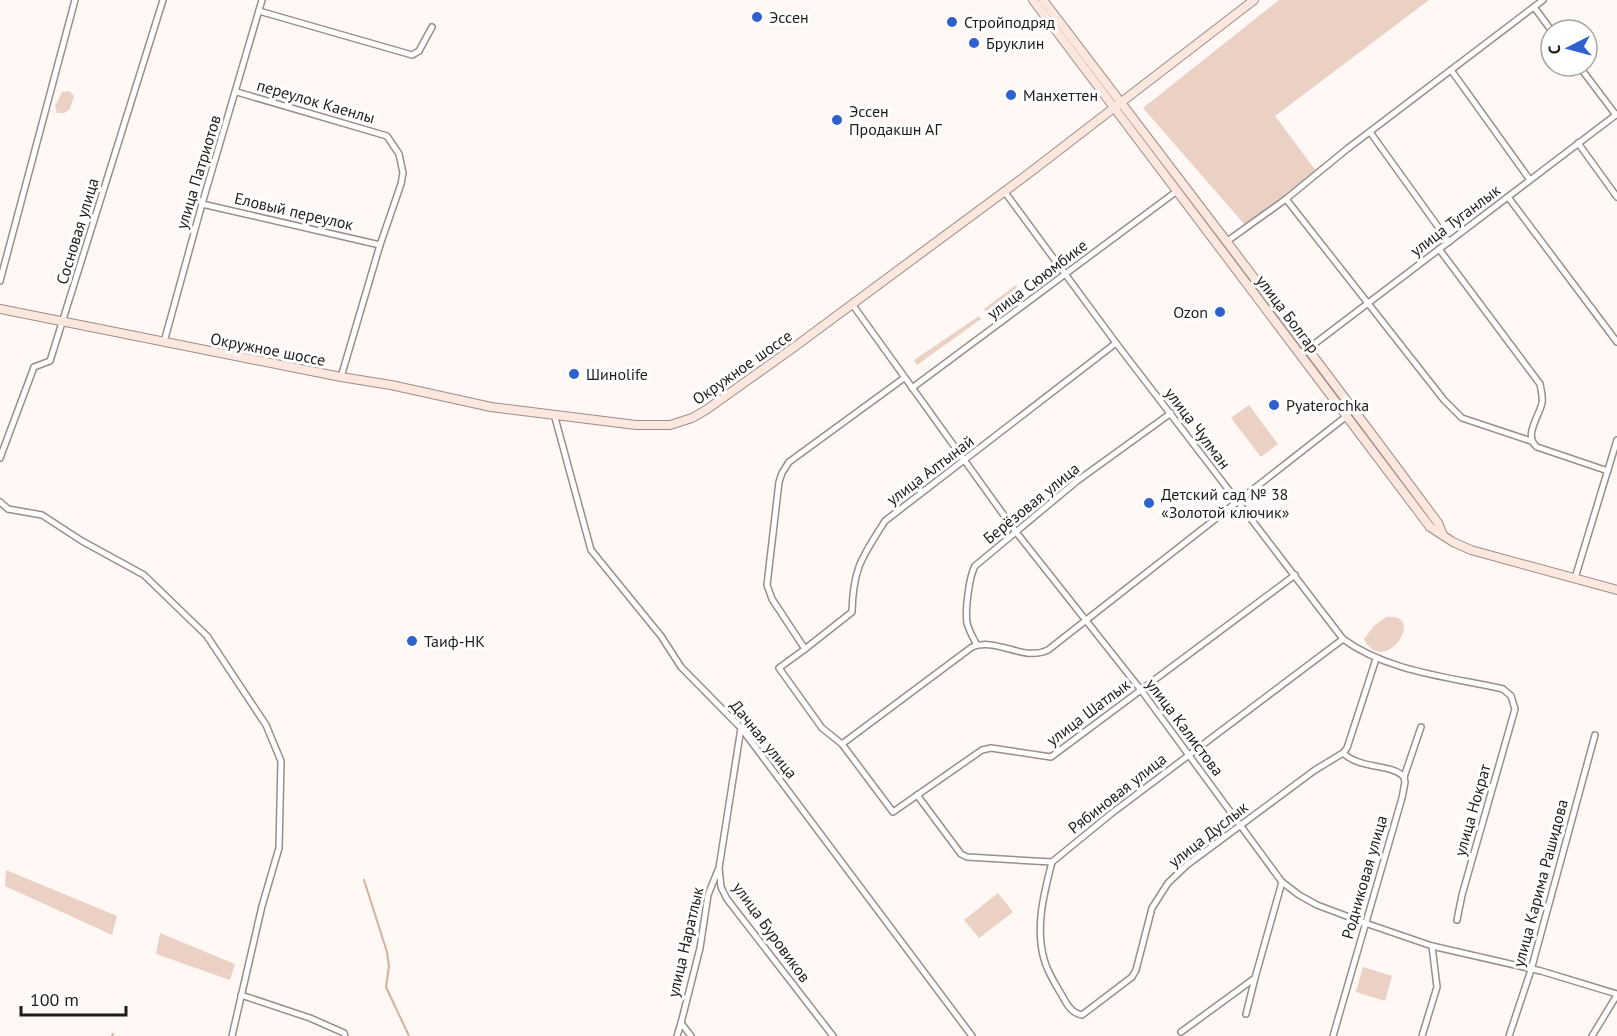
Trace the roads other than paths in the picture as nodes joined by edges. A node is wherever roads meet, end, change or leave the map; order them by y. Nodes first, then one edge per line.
1 (75, 0) edge
2 (163, 0) edge
3 (262, 0) edge
4 (1033, 0) edge
5 (1044, 0) edge
6 (1254, 0) edge
7 (1543, 0) edge
8 (1534, 7) junction
9 (260, 11) junction
10 (1542, 18) edge
11 (432, 27) dead end
12 (1451, 70) junction
13 (1588, 78) edge
14 (237, 92) junction
15 (1117, 104) junction
16 (1616, 115) edge
17 (1370, 132) junction
18 (1578, 143) junction
19 (1530, 180) junction
20 (1177, 190) junction
21 (1004, 192) junction
22 (1508, 197) junction
23 (1617, 197) edge
24 (1286, 199) junction
25 (202, 204) junction
26 (1226, 242) junction
27 (1449, 242) junction
28 (380, 245) junction
29 (1439, 249) junction
30 (1065, 275) junction
31 (0, 281) edge
32 (1369, 303) junction
33 (852, 304) junction
34 (0, 309) edge
35 (62, 322) junction
36 (164, 342) junction
37 (1617, 342) edge
38 (1116, 343) junction
39 (1309, 348) junction
40 (341, 377) junction
41 (904, 378) junction
42 (912, 388) junction
43 (1171, 413) junction
44 (554, 414) junction
45 (1348, 415) junction
46 (1617, 440) edge
47 (1531, 441) junction
48 (0, 458) edge
49 (964, 460) junction
50 (1608, 471) junction
51 (0, 501) edge
52 (1237, 501) junction
53 (1016, 532) junction
54 (1443, 535) junction
55 (1295, 574) junction
56 (1575, 578) junction
57 (1617, 590) edge
58 (1086, 621) junction
59 (1343, 639) junction
60 (977, 645) junction
61 (806, 649) junction
62 (1376, 659) junction
63 (1141, 690) junction
64 (1515, 709) joint
65 (1421, 727) dead end
66 (741, 728) junction
67 (1595, 735) dead end
68 (842, 744) junction
69 (1343, 753) junction
70 (1189, 756) junction
71 (1404, 777) junction
72 (917, 795) junction
73 (1241, 825) junction
74 (1052, 862) junction
75 (719, 868) junction
76 (1282, 882) junction
77 (1457, 920) dead end
78 (1365, 923) junction
79 (1432, 946) junction
80 (1531, 970) junction
81 (1256, 978) junction
82 (241, 995) junction
83 (1617, 995) edge
84 (1246, 1014) dead end
85 (681, 1023) junction
86 (1181, 1032) dead end
87 (232, 1036) edge
88 (345, 1036) edge
89 (677, 1036) edge
90 (691, 1036) edge
91 (833, 1036) edge
92 (972, 1036) edge
93 (1333, 1036) edge
94 (1422, 1036) edge
95 (1509, 1036) edge
96 (1592, 1036) edge

1 - 31 street
2 - 35 street, Сосновая улица
3 - 9 street, улица Патриотов
4 - 15 street
5 - 15 street
6 - 15 street, Окружное шоссе
7 - 8 street
8 - 10 street
8 - 12 street
9 - 11 street
9 - 14 street, улица Патриотов
12 - 17 street
12 - 19 street
13 - 16 street
14 - 25 street, улица Патриотов
14 - 28 street, переулок Каенлы
15 - 20 street, улица Болгар
15 - 21 street, Окружное шоссе
15 - 26 street, улица Болгар
16 - 18 street, улица Туганлык
17 - 24 street
17 - 27 street
18 - 19 street, улица Туганлык
18 - 23 street
19 - 22 street, улица Туганлык
20 - 30 street, улица Сююмбике
20 - 45 street, улица Болгар
21 - 30 street, улица Чулман
21 - 33 street, Окружное шоссе
22 - 27 street, улица Туганлык
22 - 37 street
24 - 26 street
24 - 32 street
25 - 28 street, Еловый переулок
25 - 36 street, улица Патриотов
26 - 39 street, улица Болгар
27 - 29 street, улица Туганлык
28 - 40 street
29 - 32 street, улица Туганлык
29 - 47 street
30 - 38 street, улица Чулман
30 - 42 street, улица Сююмбике
32 - 39 street, улица Туганлык
32 - 47 street
33 - 41 street, улица Калистова
33 - 44 street, Окружное шоссе
34 - 35 street, Окружное шоссе
35 - 36 street, Окружное шоссе
35 - 48 street, Сосновая улица
36 - 40 street, Окружное шоссе
38 - 43 street, улица Чулман
38 - 49 street, улица Алтынай
39 - 54 street, улица Болгар
40 - 44 street, Окружное шоссе
41 - 42 street, улица Калистова
41 - 61 street
42 - 49 street, улица Калистова
43 - 52 street, улица Чулман
43 - 53 street, Берёзовая улица
44 - 66 street, Дачная улица
45 - 52 street
45 - 54 street, улица Болгар
46 - 50 street
47 - 50 street
49 - 53 street, улица Калистова
49 - 61 street, улица Алтынай
50 - 56 street
51 - 82 street
52 - 55 street, улица Чулман
52 - 58 street
53 - 58 street, улица Калистова
53 - 60 street, Берёзовая улица
54 - 56 street, улица Болгар
55 - 59 street, улица Чулман
55 - 63 street, улица Шатлык
56 - 57 street, улица Болгар
58 - 60 street
58 - 63 street, улица Калистова
59 - 62 street, улица Чулман
59 - 70 street, Рябиновая улица
60 - 68 street
61 - 68 street, улица Алтынай
62 - 64 street, улица Чулман
62 - 69 street
63 - 70 street, улица Калистова
63 - 72 street, улица Шатлык
64 - 77 street, улица Нократ
65 - 71 street, Родниковая улица
66 - 75 street, улица Буровиков
66 - 92 street, Дачная улица
67 - 80 street, улица Карима Рашидова
68 - 72 street, улица Шатлык
69 - 71 street
69 - 73 street, улица Дуслык
70 - 73 street, улица Калистова
70 - 74 street, Рябиновая улица
71 - 78 street, Родниковая улица
72 - 74 street
73 - 74 street, улица Дуслык
73 - 76 street, улица Калистова
75 - 85 street, улица Наратлык
75 - 91 street, улица Буровиков
76 - 78 street, улица Калистова
76 - 81 street
78 - 79 street, улица Калистова
78 - 93 street, Родниковая улица
79 - 80 street, улица Калистова
79 - 94 street
80 - 83 street, улица Калистова
80 - 95 street, улица Карима Рашидова
81 - 84 street
81 - 86 street
82 - 87 street
82 - 88 street
83 - 96 street
85 - 89 street, улица Наратлык
85 - 90 street, улица Наратлык

